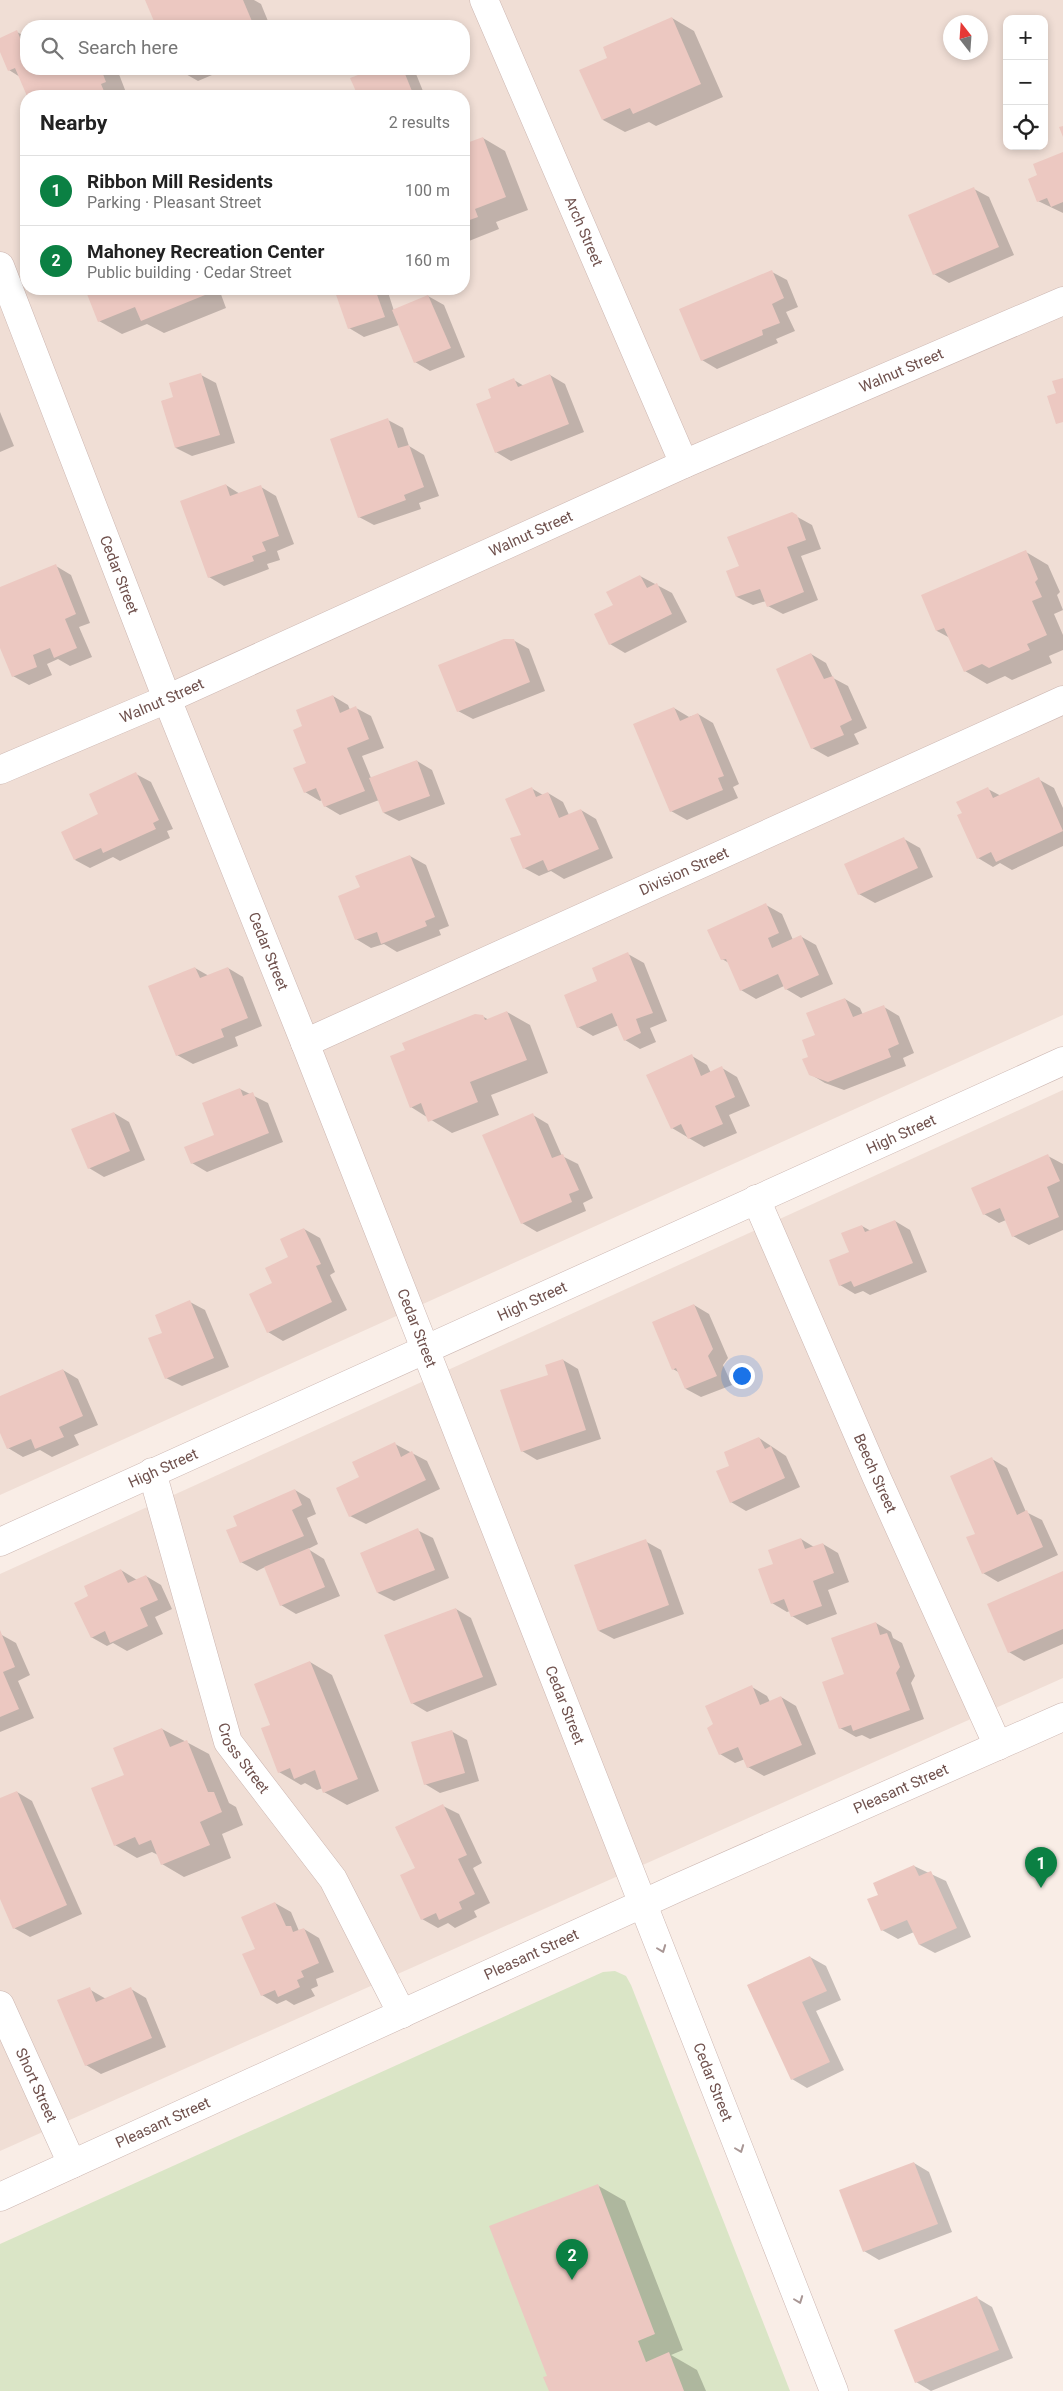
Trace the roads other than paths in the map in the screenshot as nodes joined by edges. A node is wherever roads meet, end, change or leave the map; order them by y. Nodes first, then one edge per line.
1 (484, 0) edge
2 (0, 266) edge
3 (1063, 300) edge
4 (684, 464) junction
5 (166, 699) junction
6 (1063, 700) edge
7 (0, 770) edge
8 (305, 1043) junction
9 (1063, 1061) edge
10 (756, 1199) junction
11 (426, 1350) junction
12 (152, 1472) junction
13 (0, 1542) edge
14 (1063, 1717) edge
15 (998, 1746) junction
16 (644, 1903) junction
17 (0, 2005) edge
18 (402, 2014) junction
19 (72, 2164) junction
20 (0, 2196) edge
21 (834, 2391) edge

1 - 4 street, Arch Street
2 - 5 street, Cedar Street
3 - 4 street, Walnut Street
4 - 5 street, Walnut Street
5 - 7 street, Walnut Street
5 - 8 street, Cedar Street
6 - 8 street, Division Street
8 - 11 street, Cedar Street
9 - 10 street, High Street
10 - 11 street, High Street
10 - 15 street, Beech Street
11 - 12 street, High Street
11 - 16 street, Cedar Street
12 - 13 street, High Street
12 - 18 street, Cross Street
14 - 15 street, Pleasant Street
15 - 16 street, Pleasant Street
16 - 18 street, Pleasant Street
16 -> 21 street, Cedar Street
17 - 19 street, Short Street
18 - 19 street, Pleasant Street
19 - 20 street, Pleasant Street

